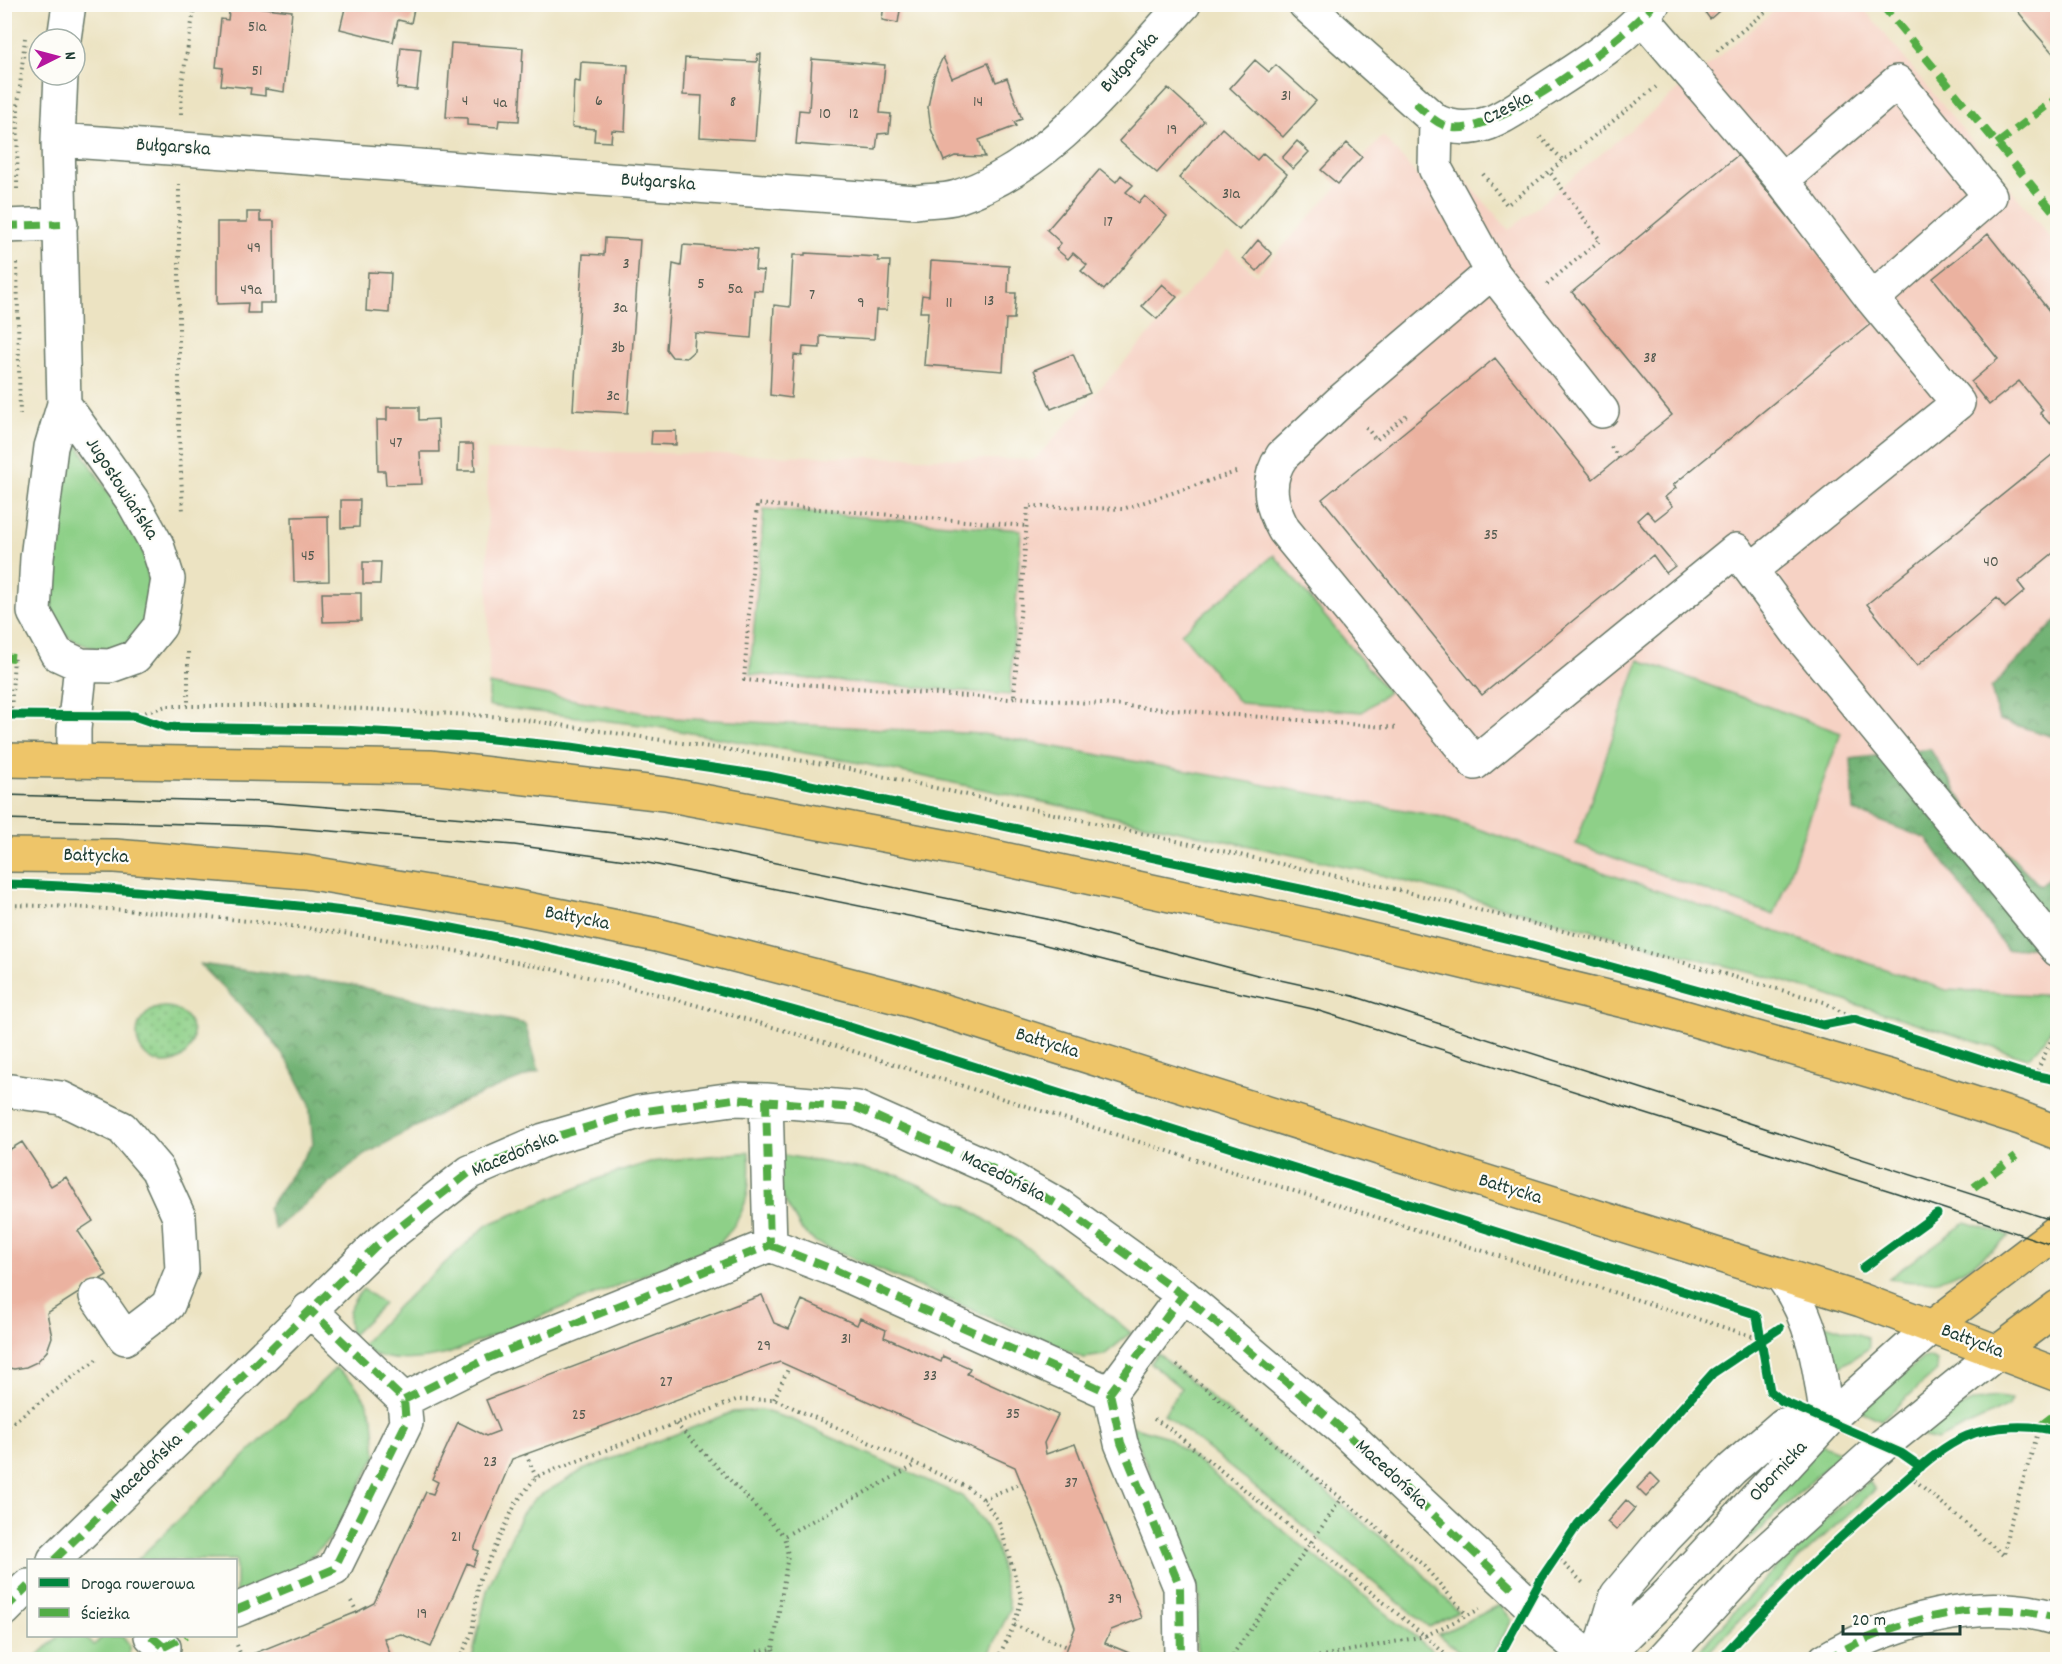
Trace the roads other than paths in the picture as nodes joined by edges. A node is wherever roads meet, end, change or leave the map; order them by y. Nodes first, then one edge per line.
1 (69, 4) edge
2 (1184, 4) edge
3 (1305, 4) edge
4 (1648, 11) edge
5 (66, 27) edge
6 (60, 87) edge
7 (1436, 121) junction
8 (58, 140) junction
9 (1782, 180) junction
10 (61, 224) junction
11 (4, 226) edge
12 (1492, 272) junction
13 (1872, 299) junction
14 (64, 404) junction
15 (1602, 411) dead end
16 (1751, 570) junction
17 (81, 665) junction
18 (4, 760) edge
19 (74, 760) junction
20 (4, 855) edge
21 (2058, 950) edge
22 (4, 1090) edge
23 (766, 1100) junction
24 (2058, 1133) edge
25 (2058, 1231) edge
26 (770, 1245) junction
27 (1781, 1275) junction
28 (1183, 1295) junction
29 (96, 1296) dead end
30 (2058, 1307) edge
31 (309, 1310) junction
32 (1932, 1327) junction
33 (1998, 1352) junction
34 (2058, 1375) edge
35 (1110, 1393) junction
36 (404, 1400) junction
37 (1827, 1421) junction
38 (61, 1558) edge
39 (27, 1587) edge
40 (4, 1610) edge
41 (237, 1610) edge
42 (2058, 1619) edge
43 (1180, 1659) edge
44 (1597, 1659) edge
45 (1662, 1659) edge
46 (1825, 1659) edge

1 - 5 street
2 - 8 street, Bułgarska
3 - 7 street, Czeska
4 - 7 street, Czeska
4 - 9 street
6 - 8 street, Jugosłowiańska
7 - 12 street
8 - 10 street, Jugosłowiańska
9 - 13 street
9 - 13 street
10 - 11 street
10 - 14 street, Jugosłowiańska
12 - 15 street
12 - 16 street
13 - 16 street
14 - 17 street, Jugosłowiańska
14 - 17 street, Jugosłowiańska
16 - 21 street
17 - 19 street
18 - 19 main road
19 - 24 main road
20 - 27 main road, Bałtycka
22 - 29 street
23 - 26 street
23 - 28 street, Macedońska
23 - 31 street, Macedońska
25 - 32 main road, Obornicka
26 - 35 street
26 - 36 street
27 - 32 main road, Bałtycka
27 - 37 street
28 - 35 street
28 - 44 street, Macedońska
30 - 33 main road
31 - 36 street
31 - 38 street, Macedońska
32 - 33 main road, Bałtycka
32 - 37 street, Obornicka
33 - 34 main road, Bałtycka
33 - 45 street
35 - 43 street
36 - 41 street
37 - 44 street, Obornicka
39 - 40 street
42 - 46 street

